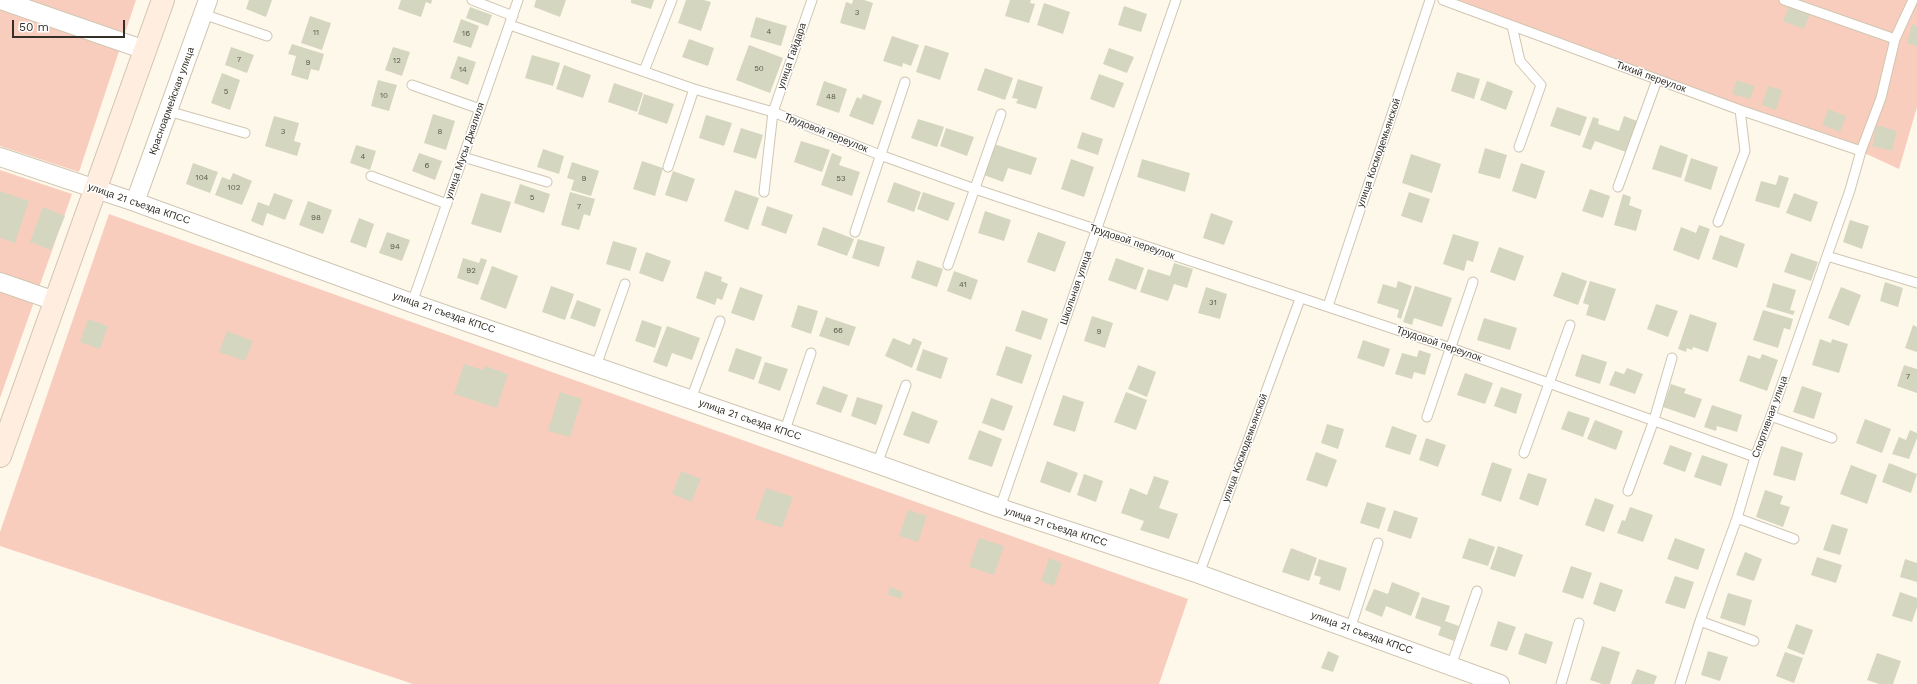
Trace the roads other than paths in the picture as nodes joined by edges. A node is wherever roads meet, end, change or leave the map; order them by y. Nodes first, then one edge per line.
1 (1, 0) edge
2 (162, 0) edge
3 (472, 0) edge
4 (518, 0) edge
5 (672, 0) edge
6 (812, 0) edge
7 (1176, 0) edge
8 (1430, 0) edge
9 (1443, 0) edge
10 (1784, 0) edge
11 (1913, 0) edge
12 (206, 7) edge
13 (511, 20) junction
14 (1512, 26) junction
15 (267, 36) dead end
16 (1895, 39) junction
17 (145, 50) junction
18 (644, 71) junction
19 (1657, 80) junction
20 (905, 82) dead end
21 (412, 85) dead end
22 (694, 89) junction
23 (480, 109) junction
24 (1740, 110) junction
25 (168, 111) junction
26 (773, 112) junction
27 (1001, 114) dead end
28 (245, 133) dead end
29 (1519, 147) dead end
30 (1860, 151) junction
31 (880, 155) junction
32 (463, 157) junction
33 (0, 158) edge
34 (668, 167) dead end
35 (371, 176) dead end
36 (547, 182) dead end
37 (1618, 187) dead end
38 (96, 189) junction
39 (975, 189) junction
40 (764, 192) dead end
41 (135, 202) junction
42 (447, 204) junction
43 (1718, 222) dead end
44 (1096, 230) junction
45 (855, 232) dead end
46 (1827, 256) junction
47 (948, 265) dead end
48 (0, 282) edge
49 (1473, 282) dead end
50 (1917, 283) edge
51 (625, 284) dead end
52 (1300, 299) junction
53 (55, 301) junction
54 (412, 303) junction
55 (1328, 306) junction
56 (720, 321) dead end
57 (1570, 325) dead end
58 (1451, 348) junction
59 (811, 353) dead end
60 (1672, 358) dead end
61 (596, 366) junction
62 (1550, 384) junction
63 (906, 385) dead end
64 (691, 399) junction
65 (1771, 416) junction
66 (1427, 417) dead end
67 (1654, 420) junction
68 (784, 433) junction
69 (1832, 438) dead end
70 (1, 451) edge
71 (1524, 453) dead end
72 (1755, 457) junction
73 (877, 464) junction
74 (1628, 491) dead end
75 (1000, 508) junction
76 (1736, 518) junction
77 (1794, 539) dead end
78 (1378, 542) dead end
79 (1199, 574) junction
80 (1477, 591) dead end
81 (1700, 621) junction
82 (1579, 624) dead end
83 (1350, 629) junction
84 (1754, 641) dead end
85 (1451, 666) junction
86 (1500, 684) edge
87 (1561, 684) edge
88 (1680, 684) edge

1 - 17 street
2 - 17 main road
3 - 13 lane, Трудовой переулок
4 - 13 lane, улица Мусы Джалиля
5 - 18 lane
6 - 26 lane, улица Гайдара
7 - 44 lane, Школьная улица
8 - 55 lane, улица Космодемьянской
9 - 14 lane, Тихий переулок
10 - 16 lane
11 - 16 lane, Спортивная улица
12 - 15 lane
12 - 25 street, Красноармейская улица
13 - 18 lane, Трудовой переулок
13 - 23 lane, улица Мусы Джалиля
14 - 19 lane, Тихий переулок
14 - 29 lane
16 - 30 lane, Спортивная улица
17 - 38 main road
18 - 22 lane, Трудовой переулок
19 - 24 lane, Тихий переулок
19 - 37 lane
20 - 31 lane
21 - 23 lane
22 - 26 lane, Трудовой переулок
22 - 34 lane
23 - 32 lane, улица Мусы Джалиля
24 - 30 lane, Тихий переулок
24 - 43 lane
25 - 28 lane
25 - 41 street, Красноармейская улица
26 - 31 lane, Трудовой переулок
26 - 40 lane, улица Гайдара
27 - 39 lane
30 - 46 lane, Спортивная улица
31 - 39 lane, Трудовой переулок
31 - 45 lane
32 - 36 lane
32 - 42 lane, улица Мусы Джалиля
33 - 38 street, улица 21 съезда КПСС
35 - 42 lane
38 - 41 street, улица 21 съезда КПСС
38 - 53 main road
39 - 44 lane, Трудовой переулок
39 - 47 lane
41 - 54 street, улица 21 съезда КПСС
42 - 54 lane, улица Мусы Джалиля
44 - 52 lane, Трудовой переулок
44 - 75 lane, Школьная улица
46 - 50 lane
46 - 65 lane, Спортивная улица
48 - 53 street
49 - 58 lane
51 - 61 lane
52 - 55 lane, Трудовой переулок
52 - 79 lane, улица Космодемьянской
53 - 70 main road
54 - 61 street, улица 21 съезда КПСС
55 - 58 lane, Трудовой переулок
56 - 64 lane
57 - 62 lane
58 - 62 lane, Трудовой переулок
58 - 66 lane
59 - 68 lane
60 - 67 lane
61 - 64 street, улица 21 съезда КПСС
62 - 67 lane, Трудовой переулок
62 - 71 lane
63 - 73 lane
64 - 68 street, улица 21 съезда КПСС
65 - 69 lane
65 - 72 lane, Спортивная улица
67 - 72 lane, Трудовой переулок
67 - 74 lane
68 - 73 street, улица 21 съезда КПСС
72 - 76 lane, Спортивная улица
73 - 75 street, улица 21 съезда КПСС
75 - 79 street, улица 21 съезда КПСС
76 - 77 lane
76 - 81 lane, Спортивная улица
78 - 83 lane
79 - 83 street, улица 21 съезда КПСС
80 - 85 lane
81 - 84 lane
81 - 88 lane, Спортивная улица
82 - 87 lane
83 - 85 street, улица 21 съезда КПСС
85 - 86 street, улица 21 съезда КПСС

